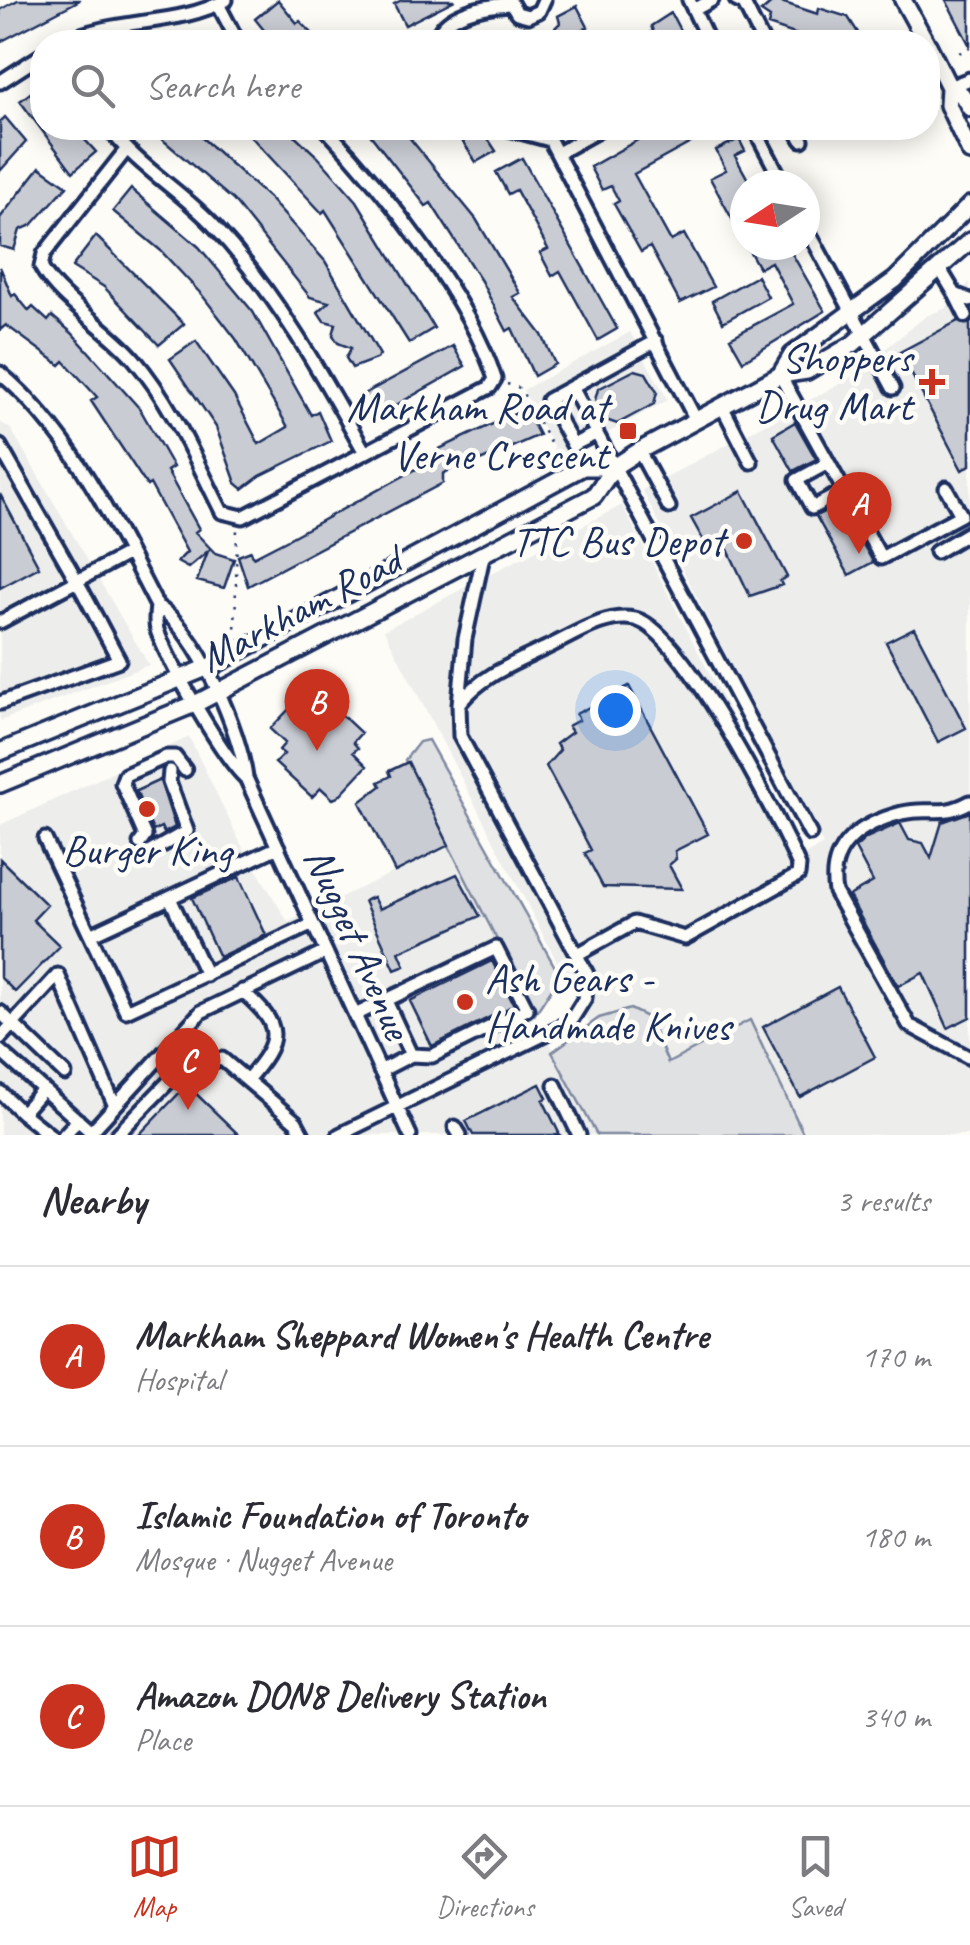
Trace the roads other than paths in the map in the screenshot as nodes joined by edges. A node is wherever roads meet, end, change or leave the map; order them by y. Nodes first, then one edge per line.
1 (544, 0) edge
2 (712, 0) edge
3 (736, 0) edge
4 (904, 0) edge
5 (222, 2) edge
6 (510, 2) edge
7 (691, 5) edge
8 (94, 30) edge
9 (233, 30) edge
10 (442, 30) edge
11 (704, 30) edge
12 (757, 30) edge
13 (920, 30) edge
14 (30, 63) edge
15 (940, 69) edge
16 (970, 78) edge
17 (0, 82) edge
18 (949, 86) junction
19 (970, 108) edge
20 (118, 140) edge
21 (334, 140) edge
22 (548, 140) edge
23 (582, 140) edge
24 (760, 140) edge
25 (126, 150) junction
26 (970, 152) edge
27 (558, 153) junction
28 (776, 170) edge
29 (970, 206) edge
30 (970, 241) edge
31 (820, 254) edge
32 (940, 268) junction
33 (955, 294) junction
34 (970, 300) edge
35 (851, 315) junction
36 (966, 316) dead end
37 (863, 336) junction
38 (656, 341) junction
39 (0, 372) edge
40 (780, 375) junction
41 (572, 387) junction
42 (894, 388) dead end
43 (722, 408) junction
44 (696, 420) junction
45 (596, 433) junction
46 (0, 446) edge
47 (364, 451) junction
48 (640, 451) junction
49 (751, 462) dead end
50 (828, 463) junction
51 (614, 468) junction
52 (946, 488) dead end
53 (844, 491) junction
54 (669, 507) dead end
55 (970, 532) edge
56 (484, 552) junction
57 (936, 552) dead end
58 (129, 553) junction
59 (77, 581) junction
60 (156, 606) junction
61 (0, 622) edge
62 (204, 670) junction
63 (184, 680) junction
64 (216, 693) junction
65 (0, 702) edge
66 (197, 703) junction
67 (459, 704) junction
68 (0, 752) edge
69 (185, 770) dead end
70 (170, 771) dead end
71 (246, 778) junction
72 (0, 784) edge
73 (970, 802) edge
74 (810, 834) dead end
75 (45, 839) dead end
76 (278, 846) junction
77 (170, 898) junction
78 (313, 924) junction
79 (90, 935) junction
80 (326, 952) junction
81 (578, 954) junction
82 (206, 975) junction
83 (242, 991) junction
84 (386, 1001) junction
85 (0, 1012) edge
86 (356, 1015) junction
87 (13, 1024) junction
88 (0, 1038) edge
89 (0, 1051) edge
90 (411, 1055) junction
91 (970, 1058) edge
92 (380, 1071) junction
93 (65, 1074) dead end
94 (247, 1080) junction
95 (555, 1085) dead end
96 (43, 1089) junction
97 (0, 1092) edge
98 (115, 1106) junction
99 (398, 1108) junction
100 (22, 1113) junction
101 (78, 1120) junction
102 (50, 1135) edge
103 (64, 1135) edge
104 (118, 1135) edge
105 (303, 1135) edge
106 (340, 1135) edge
107 (410, 1135) edge
108 (579, 1135) edge

1 - 6 street
2 - 7 street
3 - 12 street
4 - 13 main road
5 - 8 street
5 - 9 street
6 - 10 street
7 - 11 street
14 - 17 street
15 - 18 main road
16 - 18 street
18 - 19 main road
18 - 26 main road
20 - 25 street
21 - 47 street
22 - 27 street
23 - 27 street
24 - 28 street
25 - 47 street
25 - 47 street
27 - 38 street
29 - 35 main road, Markham Road
30 - 32 main road, Markham Road
31 - 35 street
32 - 33 street
32 - 37 main road, Markham Road
33 - 34 street
33 - 36 street
35 - 37 street
35 - 40 main road, Markham Road
37 - 40 main road, Markham Road
37 - 42 street
38 - 41 street
38 - 44 street
39 - 58 street
40 - 43 main road, Markham Road
40 - 50 street
41 - 45 street
41 - 45 street
43 - 44 main road, Markham Road
43 - 49 street
44 - 48 main road, Markham Road
45 - 51 street
46 - 59 street
48 - 51 main road, Markham Road
48 - 54 street
50 - 53 street
50 - 53 street
51 - 56 main road, Markham Road
51 - 62 main road, Markham Road
51 - 74 street
52 - 53 street
55 - 57 street
56 - 64 main road, Markham Road
56 - 67 street
58 - 59 street
58 - 60 street
59 - 61 street
59 - 65 street
60 - 62 street, Nugget Avenue
60 - 63 street, Nugget Avenue
62 - 63 main road, Markham Road
62 - 64 street, Nugget Avenue
63 - 66 street, Nugget Avenue
63 - 68 main road, Markham Road
64 - 66 main road, Markham Road
64 - 71 street, Nugget Avenue
66 - 71 street, Nugget Avenue
66 - 72 main road, Markham Road
67 - 81 street
67 - 81 street
69 - 70 street
71 - 76 street, Nugget Avenue
73 - 91 street
75 - 79 street
76 - 77 street
76 - 78 street, Nugget Avenue
77 - 79 street
77 - 82 street
78 - 80 street, Nugget Avenue
78 - 82 street
79 - 82 street
80 - 83 street
80 - 86 street, Nugget Avenue
81 - 99 street
83 - 94 street
83 - 98 street
84 - 86 street
84 - 90 street
84 - 90 street
85 - 87 street
86 - 92 street, Nugget Avenue
87 - 88 street
87 - 93 street
87 - 98 street
89 - 96 street
90 - 92 street
92 - 99 street, Nugget Avenue
94 - 104 street
94 - 105 street
95 - 108 street
96 - 100 street
96 - 101 street
97 - 100 street
98 - 101 street
99 - 106 street
99 - 107 street, Nugget Avenue
100 - 102 street
101 - 103 street

